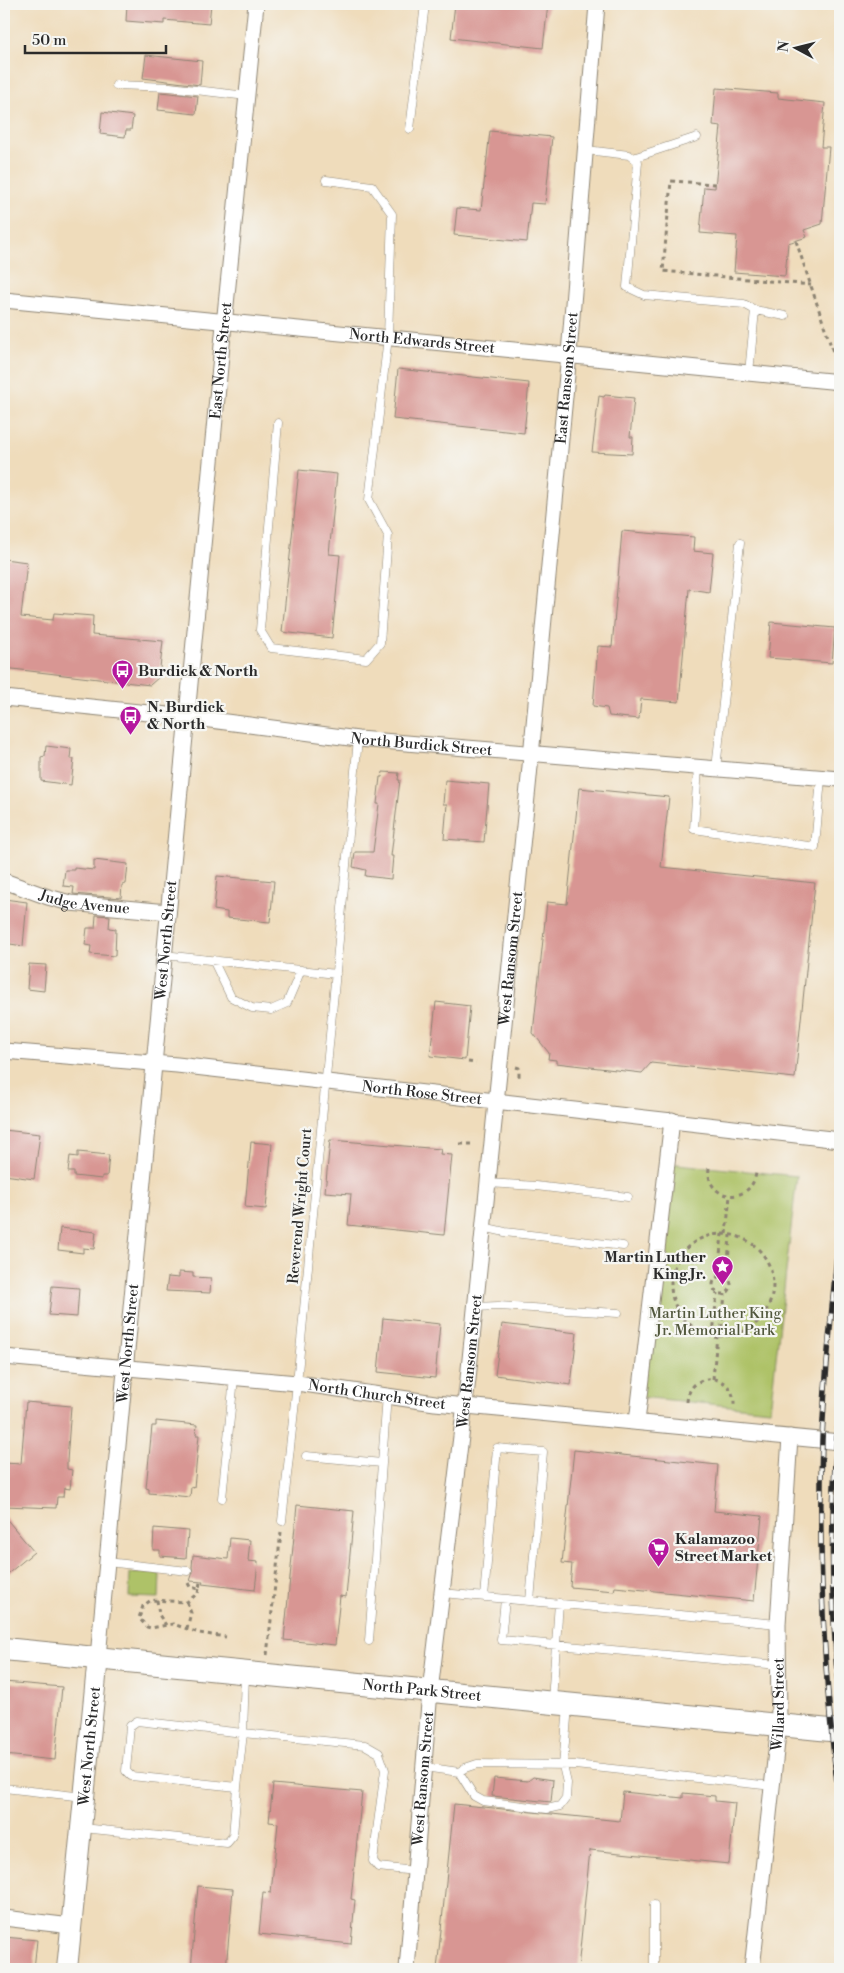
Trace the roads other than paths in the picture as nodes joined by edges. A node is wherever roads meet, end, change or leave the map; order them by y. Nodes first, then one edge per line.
1 (256, 4) edge
2 (425, 4) edge
3 (597, 4) edge
4 (116, 85) dead end
5 (247, 96) junction
6 (410, 130) dead end
7 (696, 136) dead end
8 (586, 150) junction
9 (633, 158) junction
10 (326, 180) dead end
11 (4, 300) edge
12 (755, 310) junction
13 (785, 316) dead end
14 (224, 320) junction
15 (388, 337) junction
16 (569, 354) junction
17 (750, 373) junction
18 (840, 382) edge
19 (278, 423) dead end
20 (740, 543) dead end
21 (4, 698) edge
22 (187, 717) junction
23 (358, 739) junction
24 (531, 753) junction
25 (698, 767) junction
26 (716, 769) junction
27 (821, 778) junction
28 (840, 779) edge
29 (4, 880) edge
30 (168, 912) junction
31 (164, 955) junction
32 (213, 960) junction
33 (301, 970) junction
34 (336, 974) junction
35 (4, 1051) edge
36 (153, 1062) junction
37 (326, 1081) junction
38 (497, 1101) junction
39 (672, 1120) junction
40 (840, 1140) edge
41 (488, 1183) junction
42 (628, 1197) dead end
43 (483, 1227) junction
44 (623, 1246) dead end
45 (475, 1307) junction
46 (618, 1313) dead end
47 (4, 1358) edge
48 (125, 1368) junction
49 (234, 1378) junction
50 (298, 1383) junction
51 (387, 1395) junction
52 (465, 1406) junction
53 (637, 1422) junction
54 (790, 1437) junction
55 (840, 1442) edge
56 (306, 1456) dead end
57 (382, 1463) junction
58 (222, 1498) dead end
59 (282, 1521) road end
60 (107, 1562) junction
61 (188, 1571) dead end
62 (442, 1593) junction
63 (484, 1597) junction
64 (505, 1598) junction
65 (530, 1601) junction
66 (558, 1603) junction
67 (778, 1624) junction
68 (369, 1641) dead end
69 (556, 1646) junction
70 (4, 1649) edge
71 (98, 1657) junction
72 (778, 1666) junction
73 (255, 1673) junction
74 (430, 1691) junction
75 (560, 1703) junction
76 (779, 1724) junction
77 (840, 1731) edge
78 (243, 1734) junction
79 (563, 1766) junction
80 (424, 1767) junction
81 (459, 1772) junction
82 (772, 1786) junction
83 (237, 1787) junction
84 (4, 1788) edge
85 (84, 1797) junction
86 (81, 1828) junction
87 (415, 1871) junction
88 (654, 1905) dead end
89 (4, 1918) edge
90 (71, 1926) junction
91 (67, 1969) edge
92 (407, 1969) edge
93 (654, 1969) edge
94 (752, 1969) edge

1 - 5 street, East North Street
2 - 6 lane
3 - 8 street, East Ransom Street
4 - 5 lane
5 - 14 street, East North Street
7 - 9 lane
8 - 9 lane
8 - 16 street, East Ransom Street
9 - 12 lane
10 - 15 lane
11 - 14 street, North Edwards Street
12 - 13 lane
12 - 17 lane
14 - 15 street, North Edwards Street
14 - 22 street, East North Street
15 - 16 street, North Edwards Street
15 - 19 lane
16 - 17 street, North Edwards Street
16 - 24 street, East Ransom Street
17 - 18 street, North Edwards Street
20 - 26 lane
21 - 22 street, North Burdick Street
22 - 23 street, North Burdick Street
22 - 30 street, West North Street
23 - 24 street, North Burdick Street
23 - 34 lane, Reverend Wright Court
24 - 25 street, North Burdick Street
24 - 38 street, West Ransom Street
25 - 26 street, North Burdick Street
25 - 27 lane
26 - 27 street, North Burdick Street
27 - 28 street, North Burdick Street
29 - 30 street, Judge Avenue
30 - 31 street, West North Street
31 - 32 lane
31 - 36 street, West North Street
32 - 33 lane
32 - 33 lane
33 - 34 lane
34 - 37 lane, Reverend Wright Court
35 - 36 street, North Rose Street
36 - 37 street, North Rose Street
36 - 48 street, West North Street
37 - 38 street, North Rose Street
37 - 50 lane, Reverend Wright Court
38 - 39 street, North Rose Street
38 - 41 street, West Ransom Street
39 - 40 street, North Rose Street
39 - 53 street
41 - 42 lane
41 - 43 street, West Ransom Street
43 - 44 lane
43 - 45 street, West Ransom Street
45 - 46 lane
45 - 52 street, West Ransom Street
47 - 48 street, North Church Street
48 - 49 street, North Church Street
48 - 60 street, West North Street
49 - 50 street, North Church Street
49 - 58 lane
50 - 51 street, North Church Street
50 - 59 lane, Reverend Wright Court
51 - 52 street, North Church Street
51 - 57 lane
52 - 53 street, North Church Street
52 - 62 street, West Ransom Street
53 - 54 street, North Church Street
54 - 55 street, North Church Street
54 - 67 street, Willard Street
56 - 57 lane
57 - 68 lane
60 - 61 lane
60 - 71 street, West North Street
62 - 63 lane
62 - 74 street, West Ransom Street
63 - 64 lane
63 - 65 lane
64 - 65 lane
64 - 69 lane
65 - 66 lane
66 - 67 lane
66 - 69 lane
67 - 72 street, Willard Street
69 - 72 lane
69 - 75 lane
70 - 71 main road, North Park Street
71 - 73 main road, North Park Street
71 - 85 street, West North Street
72 - 76 street, Willard Street
73 - 74 main road, North Park Street
73 - 78 lane
74 - 75 main road, North Park Street
74 - 80 street, West Ransom Street
75 - 76 main road, North Park Street
75 - 79 lane
76 - 77 main road, North Park Street
76 - 82 street, Willard Street
78 - 83 lane
78 - 83 lane
78 - 87 lane
79 - 81 lane
79 - 81 lane
79 - 82 lane
80 - 81 lane
80 - 87 street, West Ransom Street
82 - 94 street, Willard Street
83 - 86 lane
84 - 85 lane
85 - 86 street, West North Street
86 - 90 street, West North Street
87 - 92 street, West Ransom Street
88 - 93 lane
89 - 90 street
90 - 91 street, West North Street

